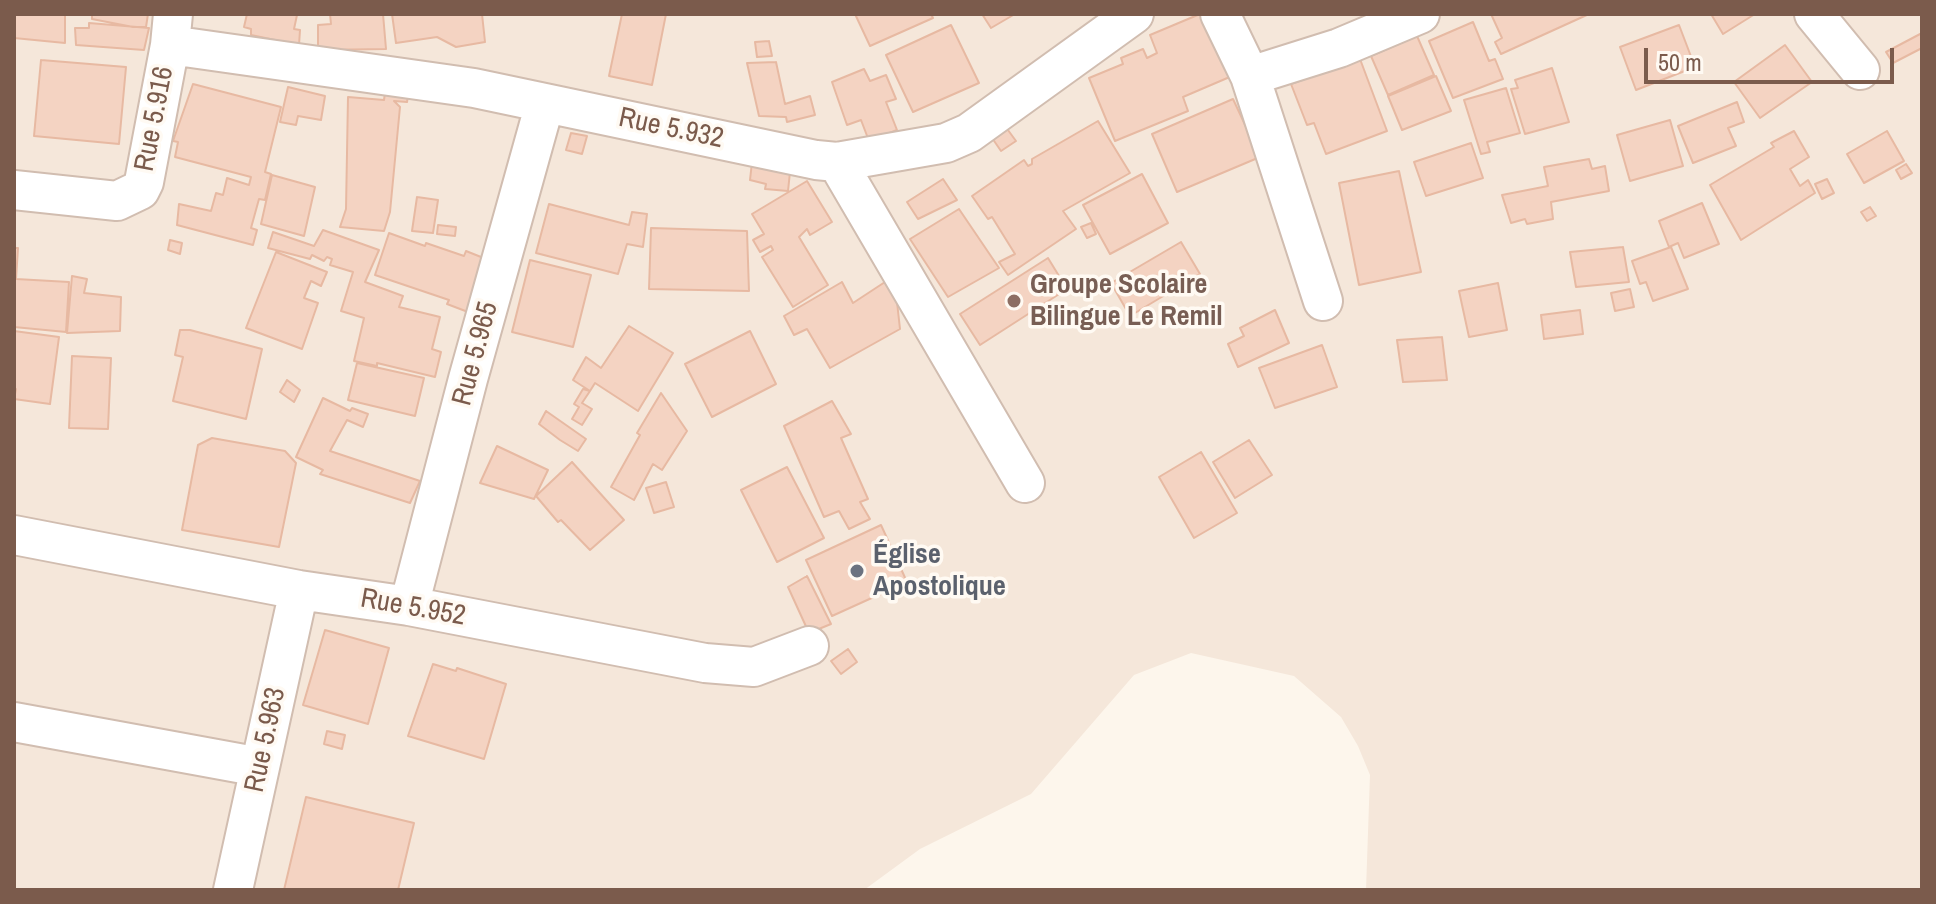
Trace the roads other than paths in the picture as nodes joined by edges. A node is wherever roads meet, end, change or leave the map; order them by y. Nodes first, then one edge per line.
1 (1134, 14) edge
2 (1220, 14) edge
3 (1420, 14) edge
4 (1814, 14) edge
5 (171, 30) edge
6 (1860, 70) dead end
7 (1250, 76) junction
8 (545, 103) junction
9 (837, 162) junction
10 (14, 190) edge
11 (1323, 301) dead end
12 (1025, 483) dead end
13 (14, 535) edge
14 (299, 590) junction
15 (409, 606) junction
16 (809, 646) dead end
17 (14, 722) edge
18 (260, 767) junction
19 (233, 890) edge

1 - 9 street, Rue 5.932
2 - 7 street
3 - 7 street
4 - 6 street
5 - 8 street, Rue 5.932
5 - 10 street, Rue 5.916
7 - 11 street
8 - 9 street, Rue 5.932
8 - 15 street, Rue 5.965
9 - 12 street
13 - 14 street, Rue 5.952
14 - 15 street, Rue 5.952
14 - 18 street, Rue 5.963
15 - 16 street, Rue 5.952
17 - 18 street
18 - 19 street, Rue 5.963

